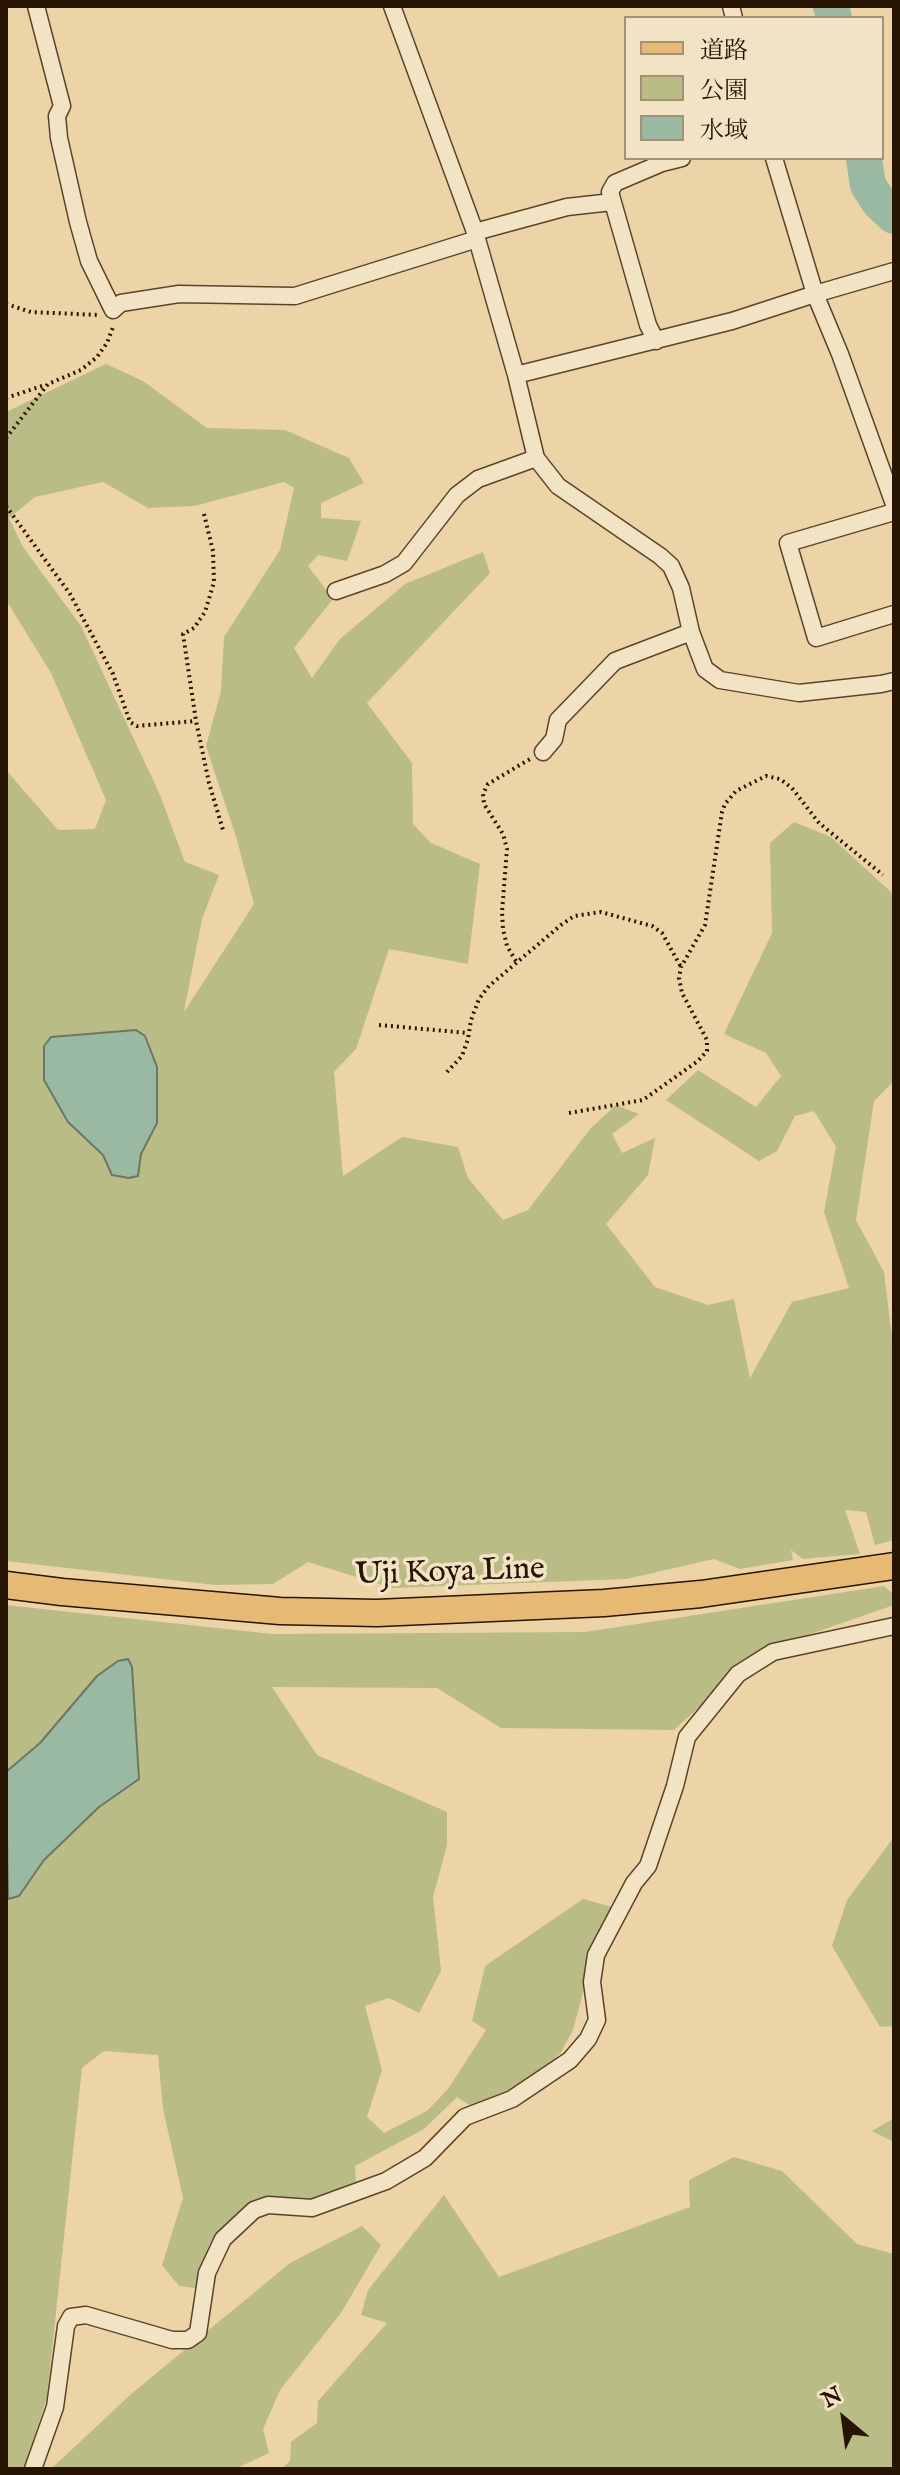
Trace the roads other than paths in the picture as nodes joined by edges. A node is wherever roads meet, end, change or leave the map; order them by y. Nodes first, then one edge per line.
1 (36, 6) edge
2 (392, 6) edge
3 (674, 160) edge
4 (775, 160) edge
5 (612, 202) junction
6 (476, 236) junction
7 (894, 271) edge
8 (815, 294) junction
9 (656, 341) junction
10 (516, 375) junction
11 (536, 458) junction
12 (894, 504) edge
13 (894, 512) edge
14 (336, 591) dead end
15 (894, 614) edge
16 (691, 632) junction
17 (894, 681) edge
18 (543, 752) road end
19 (894, 1566) edge
20 (6, 1585) edge
21 (894, 1626) edge
22 (33, 2469) edge

1 - 6 street
2 - 6 street
3 - 5 street
4 - 8 street
5 - 6 street
5 - 9 street
6 - 10 street
7 - 8 street
8 - 9 street
8 - 12 street
9 - 10 street
10 - 11 street
11 - 14 street
11 - 16 street
13 - 15 street
16 - 17 street
16 - 18 street
19 - 20 main road, Uji Koya Line
21 - 22 street

